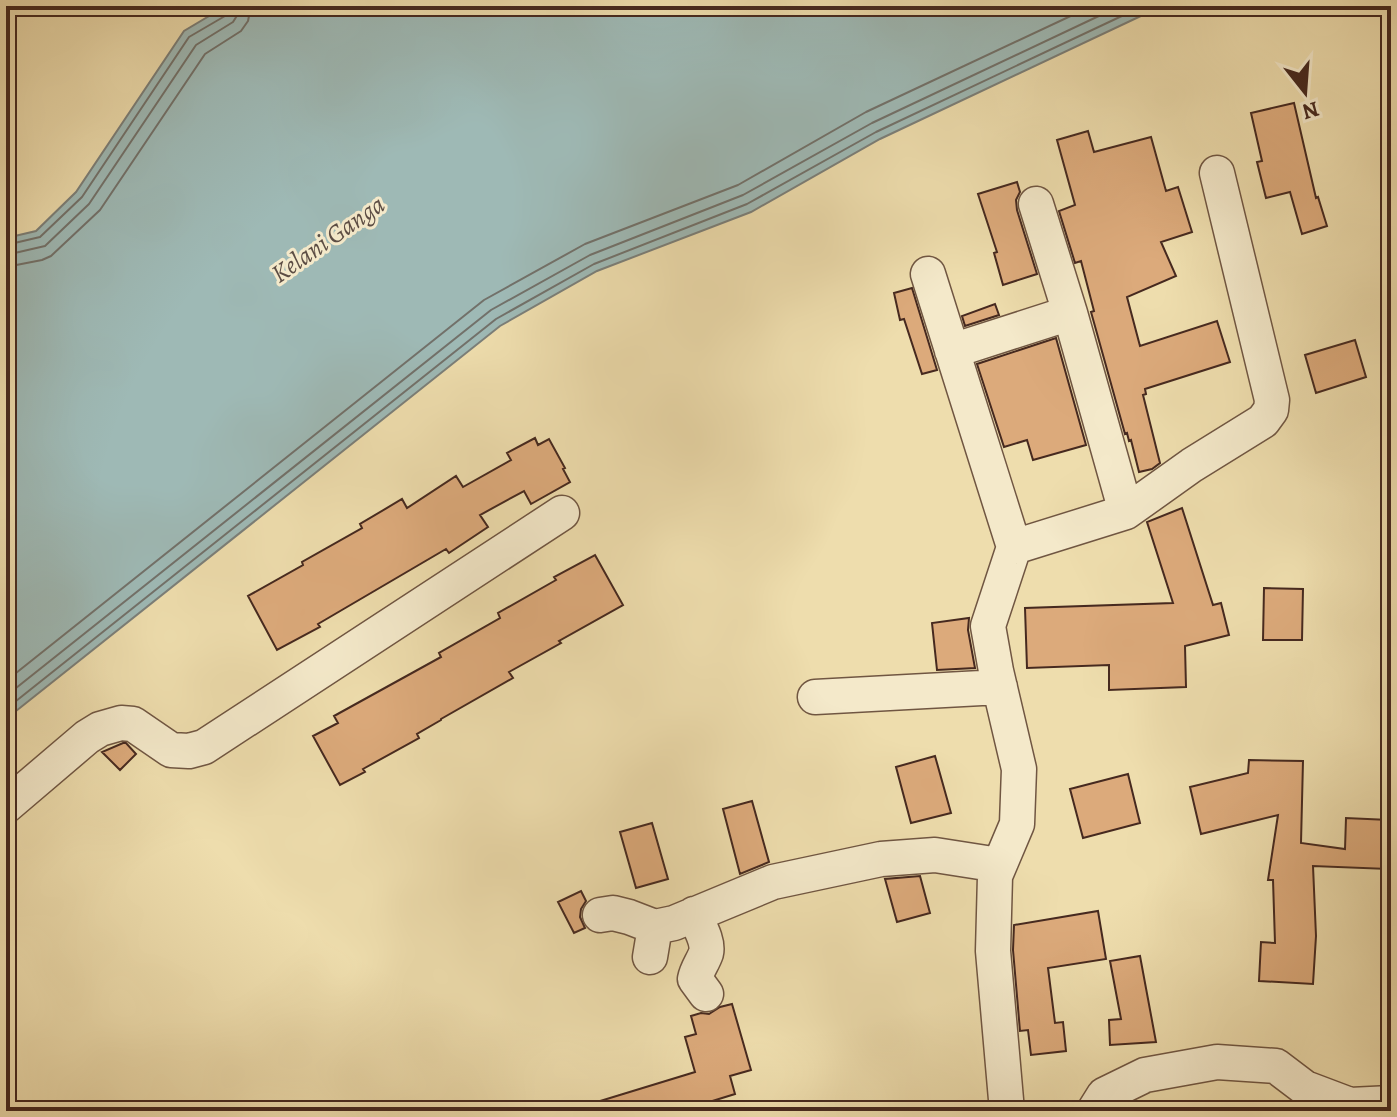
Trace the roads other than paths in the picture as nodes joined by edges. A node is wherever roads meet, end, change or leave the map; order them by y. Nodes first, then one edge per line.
1 (1217, 173) dead end
2 (1036, 204) dead end
3 (928, 274) dead end
4 (1070, 313) junction
5 (952, 351) junction
6 (1126, 512) junction
7 (562, 513) dead end
8 (1014, 547) junction
9 (1000, 687) junction
10 (815, 697) dead end
11 (6, 806) edge
12 (999, 865) junction
13 (694, 914) junction
14 (600, 915) dead end
15 (706, 994) dead end
16 (1391, 1103) edge
17 (1007, 1111) edge
18 (1094, 1111) edge

1 - 6 street
2 - 4 street
3 - 5 street
4 - 5 street
4 - 6 street
5 - 8 street
6 - 8 street
7 - 11 street
8 - 9 street
9 - 10 street
9 - 12 street
12 - 13 street
12 - 17 street
13 - 14 street
13 - 15 street
16 - 18 street

